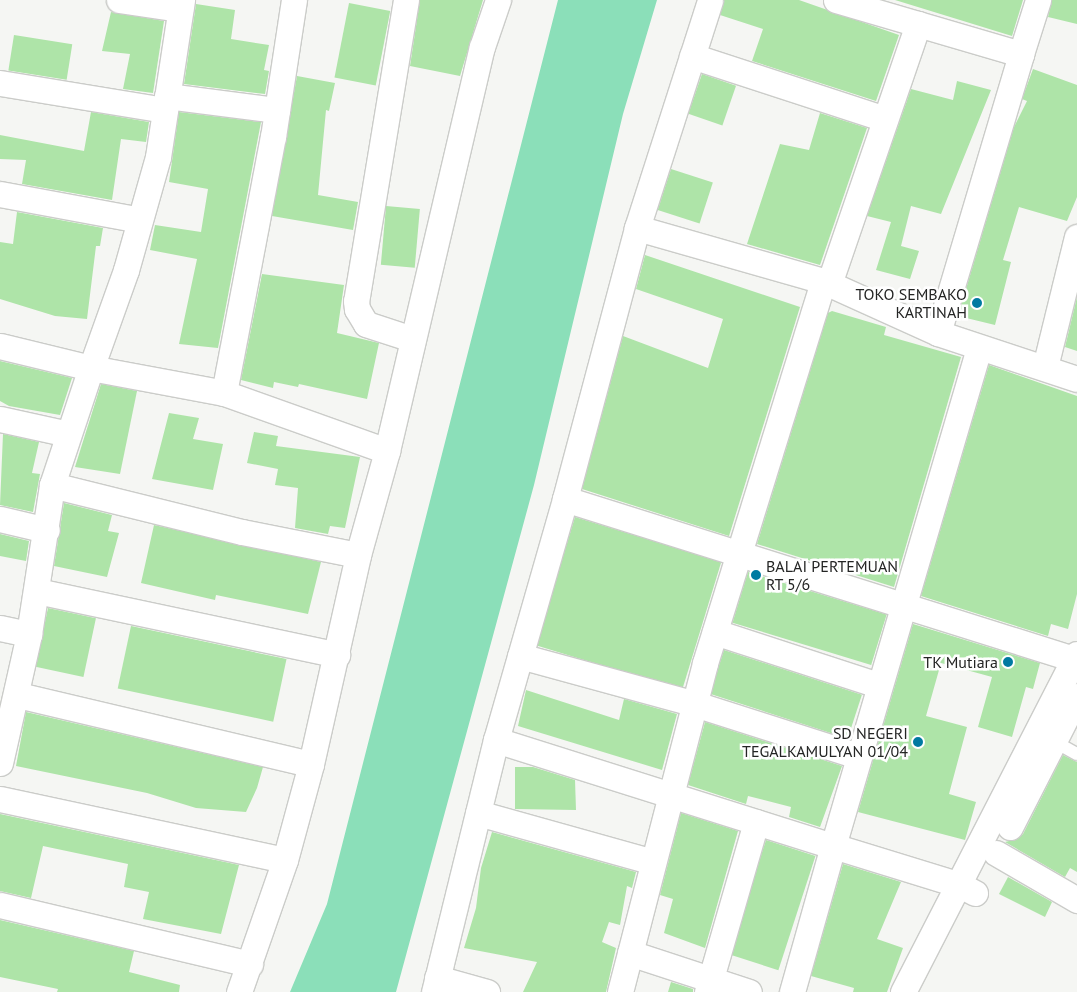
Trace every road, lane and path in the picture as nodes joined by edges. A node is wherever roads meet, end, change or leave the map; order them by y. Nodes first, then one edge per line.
1 (119, 0) edge
2 (294, 0) edge
3 (406, 0) edge
4 (498, 0) edge
5 (710, 0) edge
6 (836, 0) edge
7 (1038, 0) edge
8 (181, 4) edge
9 (914, 15) edge
10 (1022, 54) junction
11 (692, 56) junction
12 (0, 83) edge
13 (166, 103) junction
14 (277, 110) junction
15 (886, 119) junction
16 (0, 194) edge
17 (140, 220) junction
18 (637, 228) junction
19 (1077, 237) edge
20 (826, 283) junction
21 (938, 332) junction
22 (412, 338) junction
23 (0, 346) edge
24 (979, 348) junction
25 (1045, 367) junction
26 (91, 368) junction
27 (1077, 379) edge
28 (224, 393) junction
29 (0, 419) edge
30 (68, 434) junction
31 (387, 451) junction
32 (52, 485) junction
33 (566, 499) junction
34 (0, 519) edge
35 (46, 530) junction
36 (740, 554) junction
37 (358, 555) junction
38 (37, 592) junction
39 (901, 607) junction
40 (0, 628) edge
41 (715, 632) junction
42 (29, 634) junction
43 (337, 655) junction
44 (520, 656) junction
45 (1076, 658) edge
46 (878, 685) junction
47 (18, 695) junction
48 (1077, 696) edge
49 (695, 704) junction
50 (496, 740) junction
51 (1054, 742) junction
52 (2, 748) edge
53 (1077, 754) edge
54 (858, 756) junction
55 (311, 764) junction
56 (672, 794) junction
57 (0, 799) edge
58 (478, 813) junction
59 (756, 822) junction
60 (833, 846) junction
61 (996, 853) junction
62 (285, 860) junction
63 (653, 862) junction
64 (968, 889) junction
65 (1077, 900) edge
66 (0, 905) edge
67 (630, 953) junction
68 (250, 964) junction
69 (435, 985) edge
70 (708, 986) edge
71 (239, 992) edge
72 (487, 992) edge
73 (620, 992) edge
74 (749, 992) edge
75 (792, 992) edge
76 (903, 992) edge
77 (921, 992) edge

1 - 8 street
2 - 14 street
3 - 22 street
4 - 22 street
5 - 11 street
6 - 9 street
7 - 10 street
8 - 13 street
9 - 10 street
9 - 15 street
10 - 21 street
11 - 15 street
11 - 18 street
12 - 13 street
13 - 14 street
13 - 17 street
14 - 28 street
15 - 20 street
16 - 17 street
17 - 26 street
18 - 20 street
18 - 33 street
19 - 25 street
20 - 21 street
20 - 36 street
21 - 24 street
22 - 31 street
23 - 26 street
24 - 25 street
24 - 39 street
25 - 27 street
26 - 28 street
26 - 30 street
28 - 31 street
29 - 30 street
30 - 32 street
31 - 37 street
32 - 35 street
32 - 37 street
33 - 36 street
33 - 44 street
34 - 35 street
35 - 38 street
36 - 39 street
36 - 41 street
37 - 43 street
38 - 42 street
38 - 43 street
39 - 45 street
39 - 46 street
40 - 42 street
41 - 46 street
41 - 49 street
42 - 47 street
43 - 55 street
44 - 49 street
44 - 50 street
45 - 64 street
46 - 54 street
47 - 52 street
47 - 55 street
48 - 51 street
49 - 54 street
49 - 56 street
50 - 56 street
50 - 58 street
51 - 53 lane
51 - 61 street
54 - 60 street
55 - 62 street
56 - 59 street
56 - 63 street
57 - 62 street
58 - 63 street
58 - 69 street
59 - 60 street
59 - 70 street
60 - 64 street
60 - 75 street
61 - 64 street
61 - 65 street
62 - 68 street
63 - 67 street
64 - 76 street
64 - 77 street
66 - 68 street
67 - 70 street
67 - 73 street
68 - 71 street
69 - 72 street
70 - 74 street

